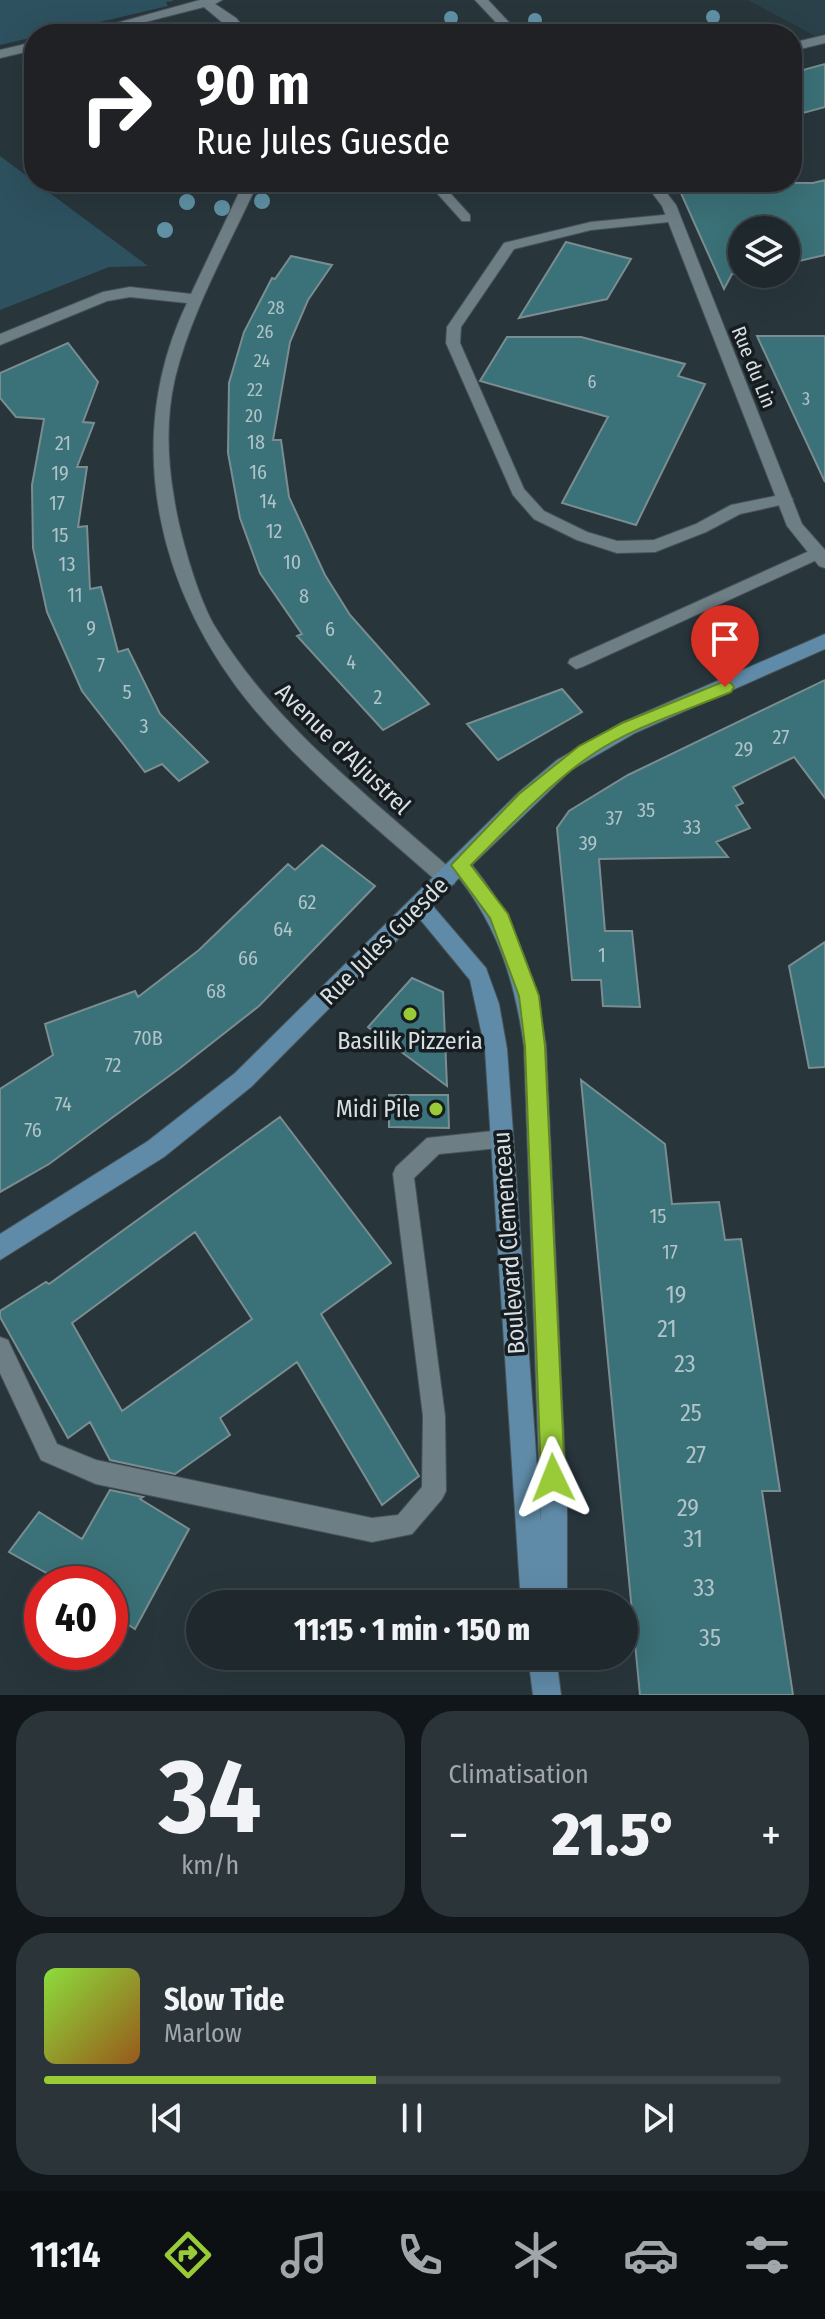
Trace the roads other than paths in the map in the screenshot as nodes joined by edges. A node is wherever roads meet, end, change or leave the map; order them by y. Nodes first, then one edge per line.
1 (481, 0) edge
2 (208, 1) edge
3 (121, 24) edge
4 (220, 24) edge
5 (235, 24) edge
6 (504, 24) edge
7 (825, 39) edge
8 (802, 45) edge
9 (24, 48) edge
10 (0, 54) edge
11 (244, 192) edge
12 (442, 192) edge
13 (660, 192) edge
14 (466, 218) dead end
15 (674, 218) junction
16 (196, 299) junction
17 (0, 340) edge
18 (785, 499) junction
19 (820, 558) edge
20 (825, 641) edge
21 (576, 663) dead end
22 (453, 872) junction
23 (420, 905) junction
24 (502, 1140) junction
25 (0, 1248) edge
26 (0, 1348) edge
27 (534, 1590) edge
28 (553, 1590) edge
29 (545, 1670) edge
30 (552, 1670) edge
31 (550, 1695) edge

1 - 6 street
2 - 3 street
2 - 4 street
2 - 5 street
7 - 8 street
9 - 10 street
11 - 16 street, Avenue d'Aljustrel
12 - 14 lane
13 - 15 street, Rue du Lin
15 - 18 street, Rue du Lin
15 - 18 lane
16 - 17 street
16 - 22 street, Avenue d'Aljustrel
18 - 19 street, Rue du Lin
19 - 21 lane
20 - 22 street, Rue Jules Guesde
22 - 23 street, Rue Jules Guesde
22 - 28 street, Boulevard Clemenceau
23 - 24 street, Boulevard Clemenceau
23 - 25 street, Rue Jules Guesde
24 - 26 lane
24 - 27 street, Boulevard Clemenceau
29 - 31 street
30 - 31 street

